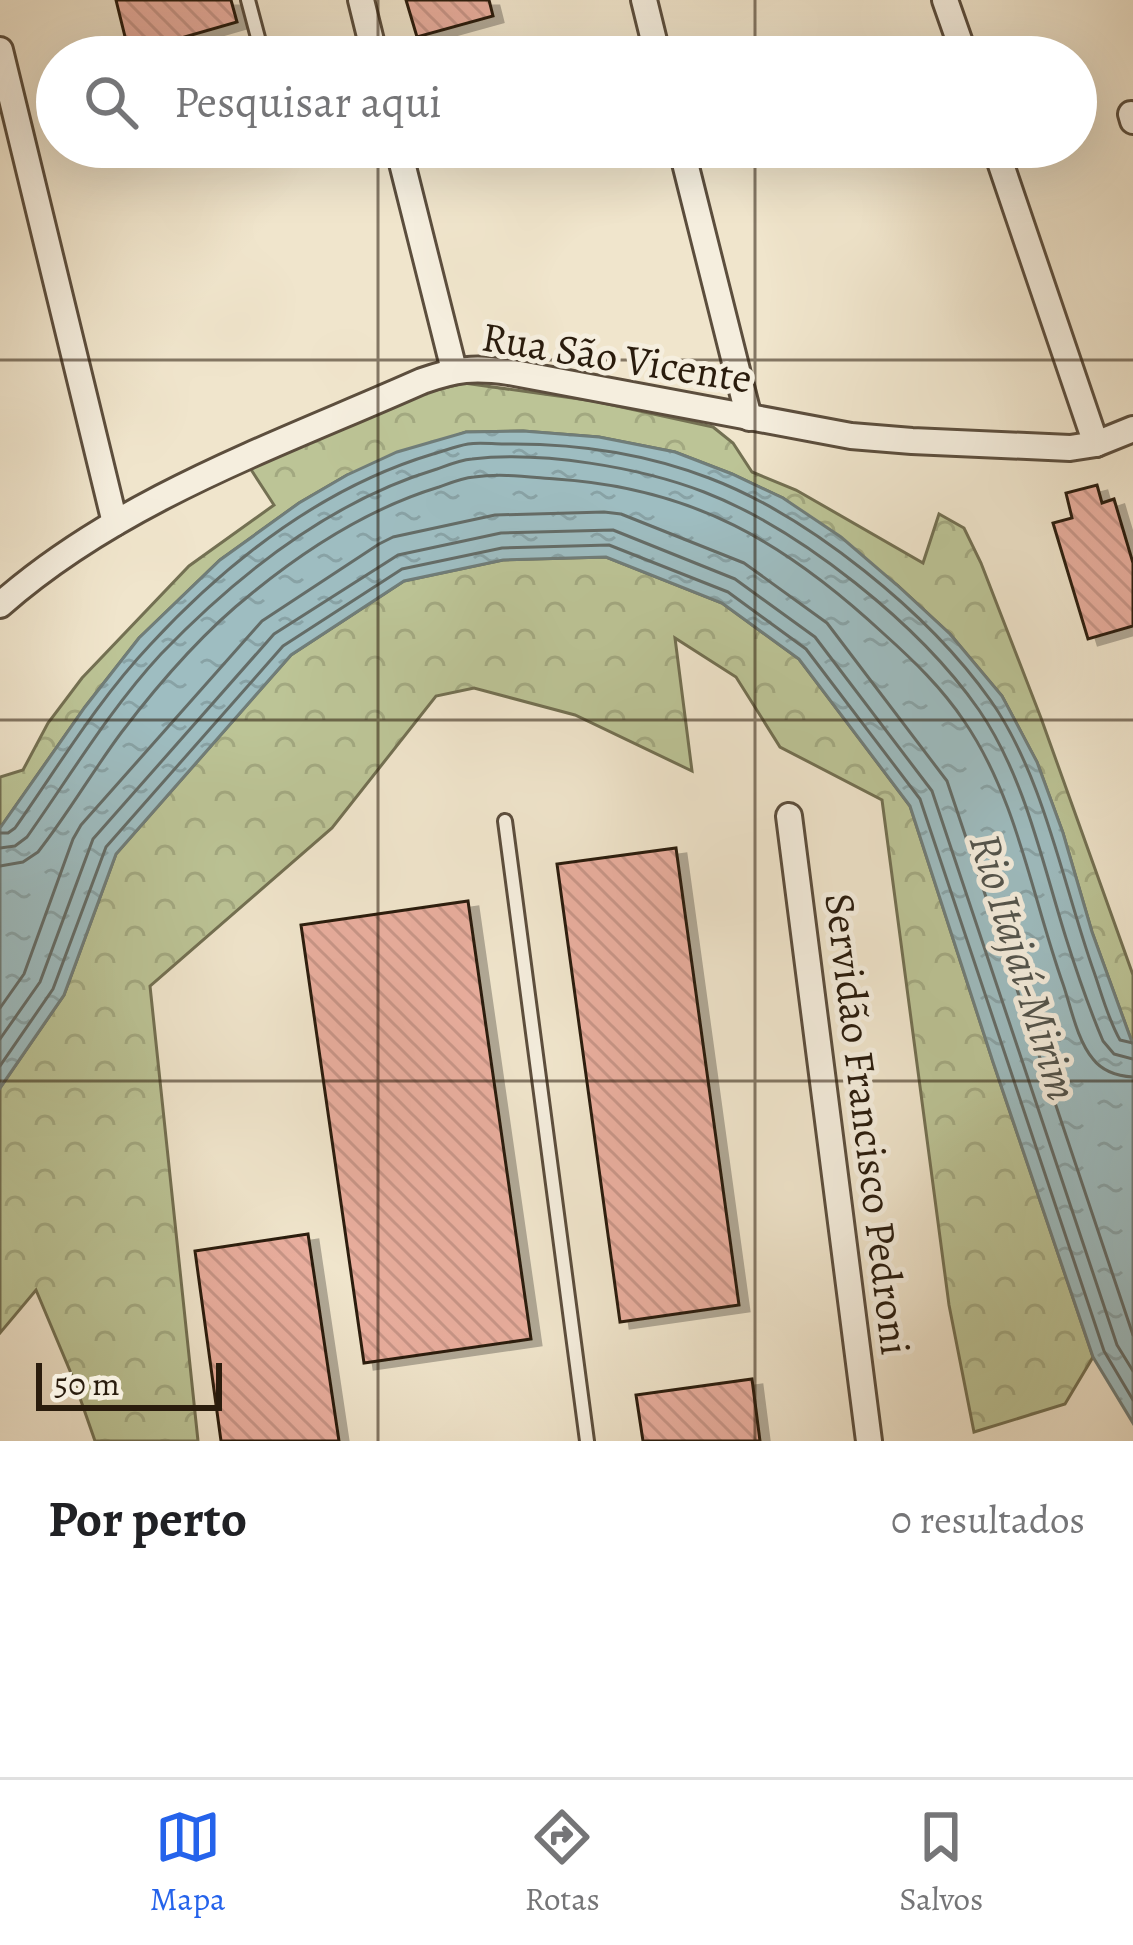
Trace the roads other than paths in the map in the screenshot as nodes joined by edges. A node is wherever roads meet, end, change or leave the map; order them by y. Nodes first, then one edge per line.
1 (248, 0) edge
2 (361, 0) edge
3 (644, 0) edge
4 (945, 0) edge
5 (257, 36) edge
6 (370, 36) edge
7 (653, 36) edge
8 (957, 36) edge
9 (0, 50) edge
10 (403, 168) edge
11 (686, 168) edge
12 (1002, 168) edge
13 (454, 370) junction
14 (748, 418) junction
15 (1131, 438) edge
16 (1096, 444) junction
17 (115, 523) junction
18 (0, 605) edge
19 (789, 816) dead end
20 (505, 821) dead end
21 (587, 1441) edge
22 (868, 1441) edge

1 - 5 lane
2 - 6 street
3 - 7 street
4 - 8 street
9 - 17 street
10 - 13 street
11 - 14 street
12 - 16 street
13 - 14 street, Rua São Vicente
13 - 17 street, Rua São Vicente
14 - 16 street, Rua São Vicente
15 - 16 street, Rua São Vicente
17 - 18 street, Rua São Vicente
19 - 22 street, Servidão Francisco Pedroni
20 - 21 lane

